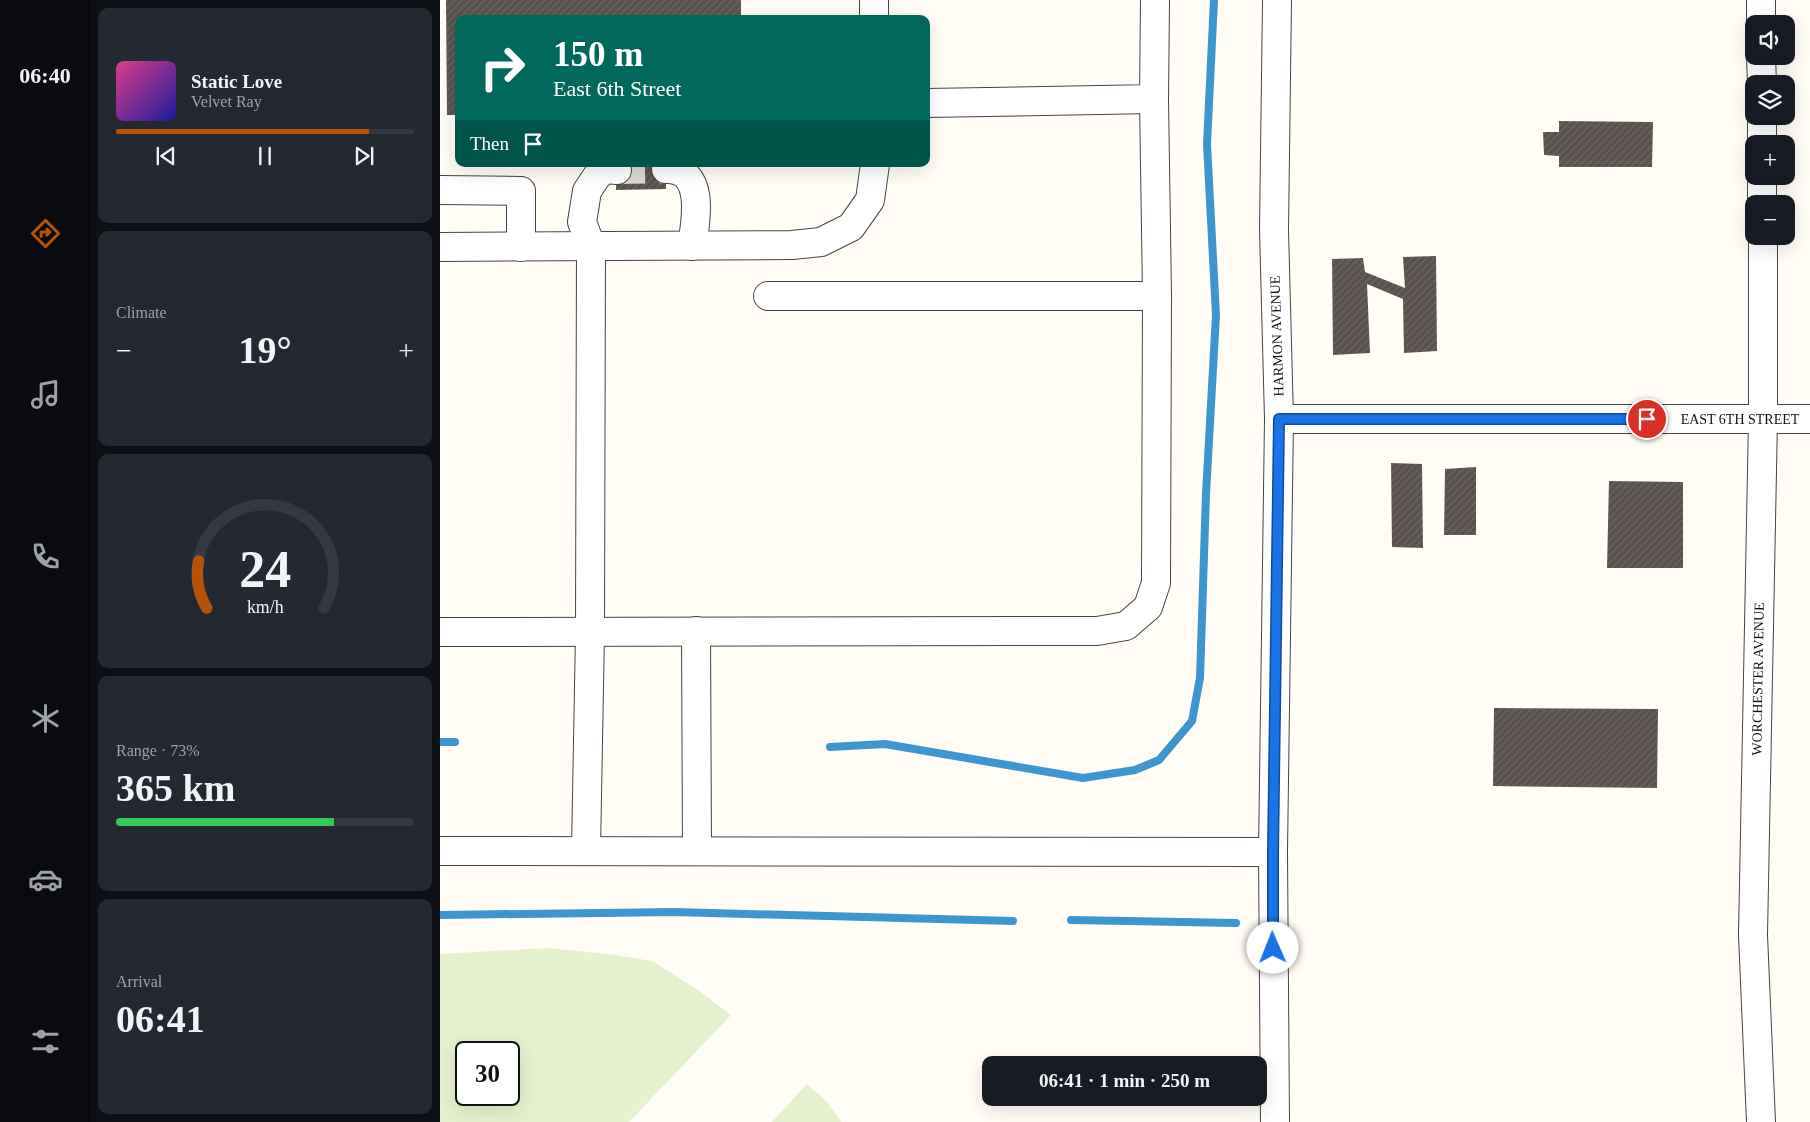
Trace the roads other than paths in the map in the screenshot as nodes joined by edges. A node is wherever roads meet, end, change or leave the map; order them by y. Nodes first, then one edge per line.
1 (874, 0) edge
2 (1155, 0) edge
3 (1277, 0) edge
4 (1761, 0) edge
5 (874, 15) edge
6 (1761, 15) edge
7 (1154, 99) junction
8 (930, 103) edge
9 (875, 167) edge
10 (666, 169) dead end
11 (617, 170) tunnel mouth
12 (440, 190) edge
13 (1762, 245) edge
14 (591, 246) junction
15 (692, 246) junction
16 (521, 247) junction
17 (440, 248) edge
18 (768, 296) dead end
19 (1157, 296) junction
20 (1810, 418) edge
21 (1279, 419) junction
22 (1763, 419) junction
23 (696, 631) junction
24 (440, 632) edge
25 (590, 632) junction
26 (440, 851) edge
27 (586, 851) junction
28 (697, 851) junction
29 (1273, 852) junction
30 (1275, 1122) edge
31 (1760, 1122) edge

1 - 5 street
2 - 7 street
3 - 21 street, HARMON AVENUE
4 - 6 street
7 - 8 street
7 - 19 street
9 - 15 street
10 - 15 street
11 - 14 street
12 - 16 street
13 - 22 street, WORCHESTER AVENUE
14 - 15 street
14 - 16 street
14 - 25 street
16 - 17 street
18 - 19 street
19 - 23 street
20 - 22 street, EAST 6TH STREET
21 - 22 street, EAST 6TH STREET
21 - 29 street, HARMON AVENUE
22 - 31 street, WORCHESTER AVENUE
23 - 25 street
23 - 28 street
24 - 25 street
25 - 27 street
26 - 27 street
27 - 28 street
28 - 29 street
29 - 30 street, HARMON AVENUE

